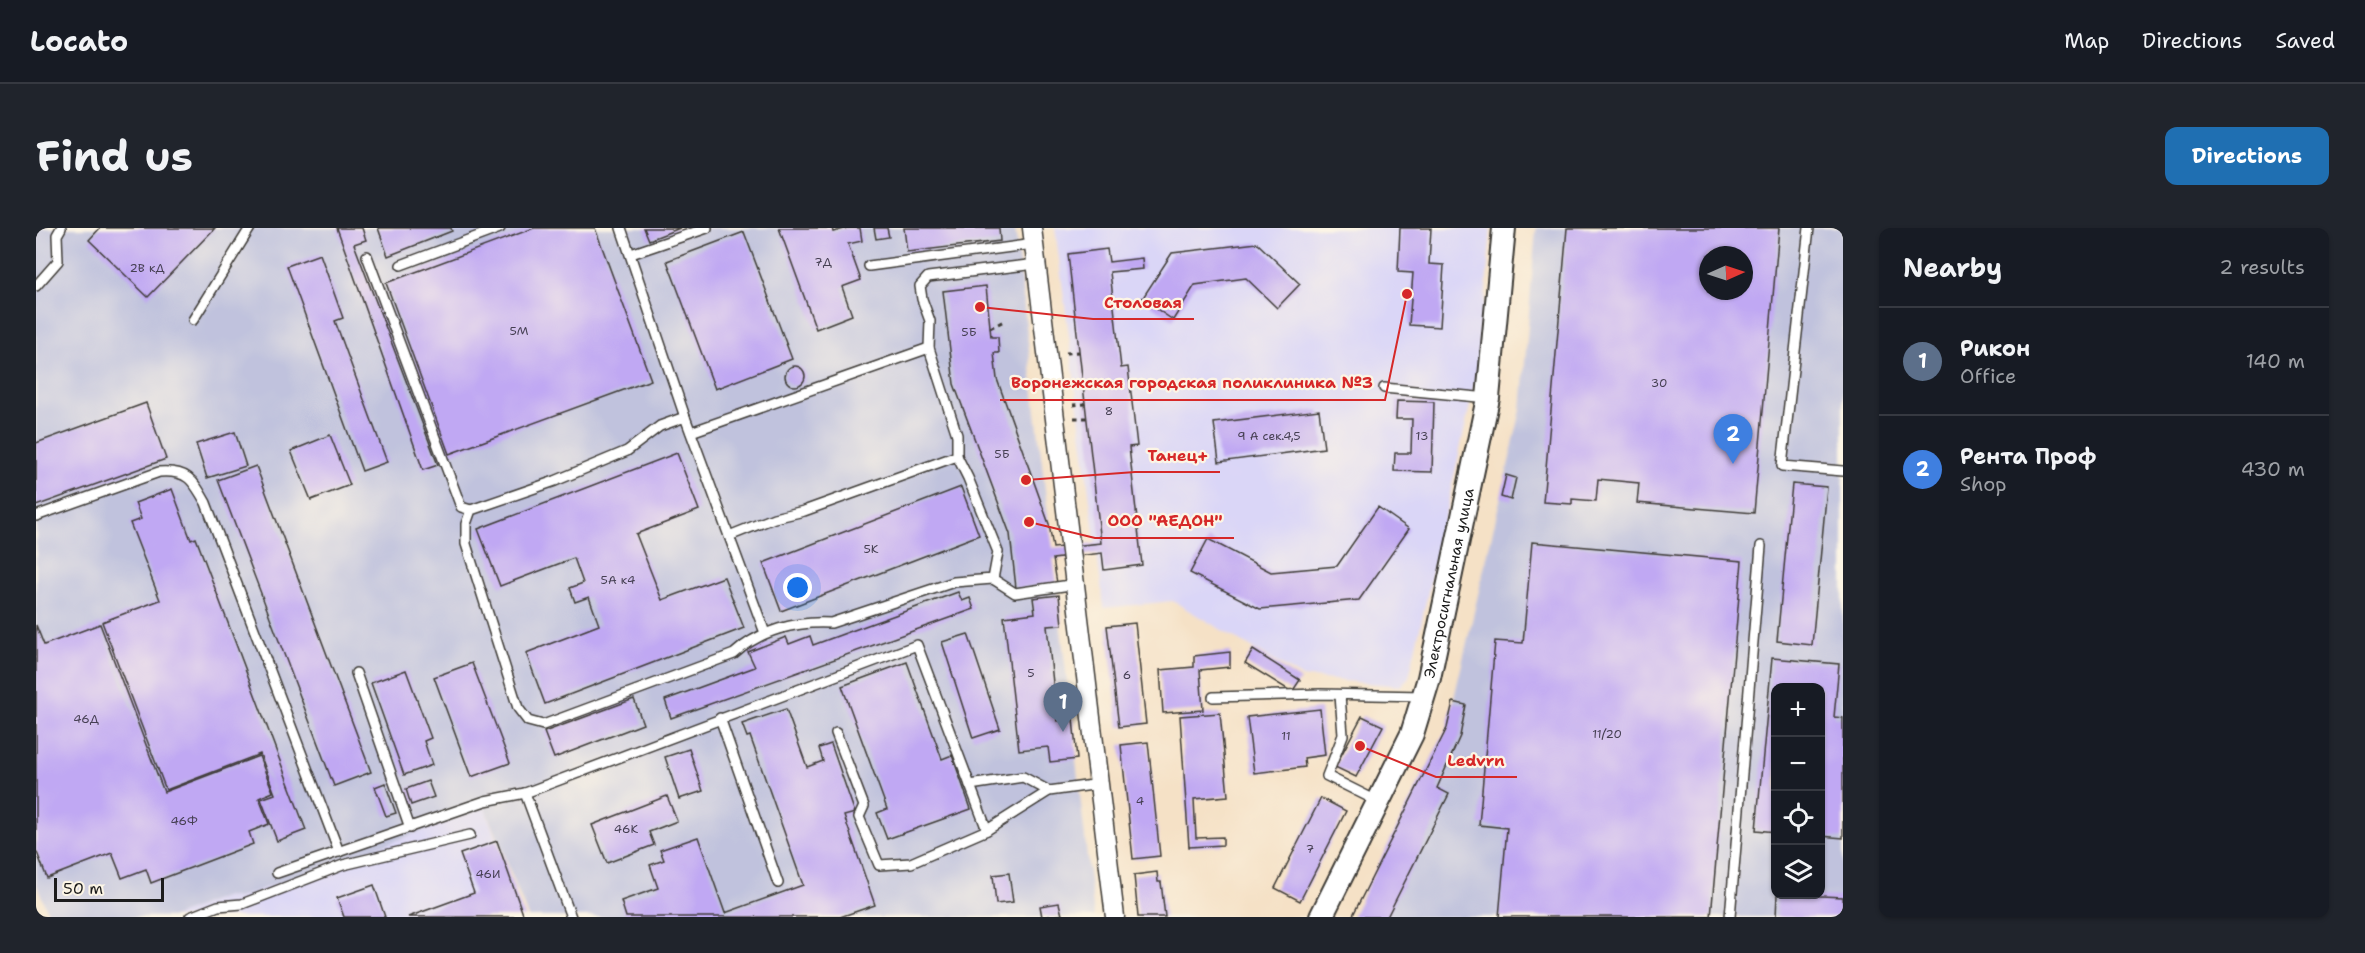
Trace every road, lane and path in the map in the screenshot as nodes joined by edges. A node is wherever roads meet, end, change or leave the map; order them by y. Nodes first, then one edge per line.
1 (61, 228) edge
2 (250, 228) edge
3 (500, 228) edge
4 (621, 228) edge
5 (707, 228) edge
6 (1504, 228) edge
7 (1809, 228) edge
8 (1033, 236) edge
9 (631, 254) junction
10 (367, 256) dead end
11 (402, 264) dead end
12 (1036, 264) junction
13 (869, 266) dead end
14 (36, 286) edge
15 (193, 320) dead end
16 (1006, 320) dead end
17 (990, 328) dead end
18 (929, 348) junction
19 (1079, 352) dead end
20 (1066, 353) dead end
21 (1384, 388) dead end
22 (1488, 398) junction
23 (1085, 404) dead end
24 (1072, 405) dead end
25 (685, 417) junction
26 (1074, 418) dead end
27 (1086, 418) dead end
28 (691, 432) junction
29 (957, 456) junction
30 (1843, 471) edge
31 (471, 510) junction
32 (36, 516) edge
33 (729, 536) junction
34 (1761, 546) dead end
35 (993, 579) junction
36 (1077, 584) junction
37 (765, 633) junction
38 (356, 673) dead end
39 (1340, 694) junction
40 (1424, 696) junction
41 (1213, 697) dead end
42 (720, 718) junction
43 (836, 733) dead end
44 (1100, 784) junction
45 (970, 785) junction
46 (1049, 791) junction
47 (525, 793) junction
48 (1379, 802) junction
49 (410, 828) junction
50 (987, 830) junction
51 (470, 835) dead end
52 (339, 852) junction
53 (277, 873) dead end
54 (778, 883) dead end
55 (190, 917) edge
56 (571, 917) edge
57 (1115, 917) edge
58 (1321, 917) edge
59 (1730, 917) edge

1 - 14 lane
2 - 15 lane
3 - 11 lane
4 - 9 lane
5 - 9 lane
6 - 22 street, Электросигнальная улица
7 - 30 lane
8 - 12 street
8 - 13 lane
9 - 25 lane
10 - 31 lane
12 - 18 lane
12 - 36 street
16 - 17 path
18 - 28 lane
18 - 29 lane
19 - 20 path
21 - 22 lane
22 - 40 street, Электросигнальная улица
23 - 24 path
25 - 28 lane
25 - 31 lane
26 - 27 path
28 - 33 lane
29 - 33 lane
29 - 35 lane
31 - 37 lane
32 - 52 lane
33 - 37 lane
34 - 59 lane
35 - 36 lane
35 - 37 lane
36 - 44 street
38 - 49 lane
39 - 40 lane
39 - 41 lane
39 - 48 lane
40 - 48 street, Электросигнальная улица
42 - 45 lane
42 - 47 lane
42 - 54 lane
43 - 50 lane
44 - 46 lane
44 - 57 street
45 - 46 lane
45 - 50 lane
46 - 50 lane
47 - 49 lane
47 - 56 lane
48 - 58 street, Электросигнальная улица
49 - 52 lane
51 - 55 lane
52 - 53 lane

